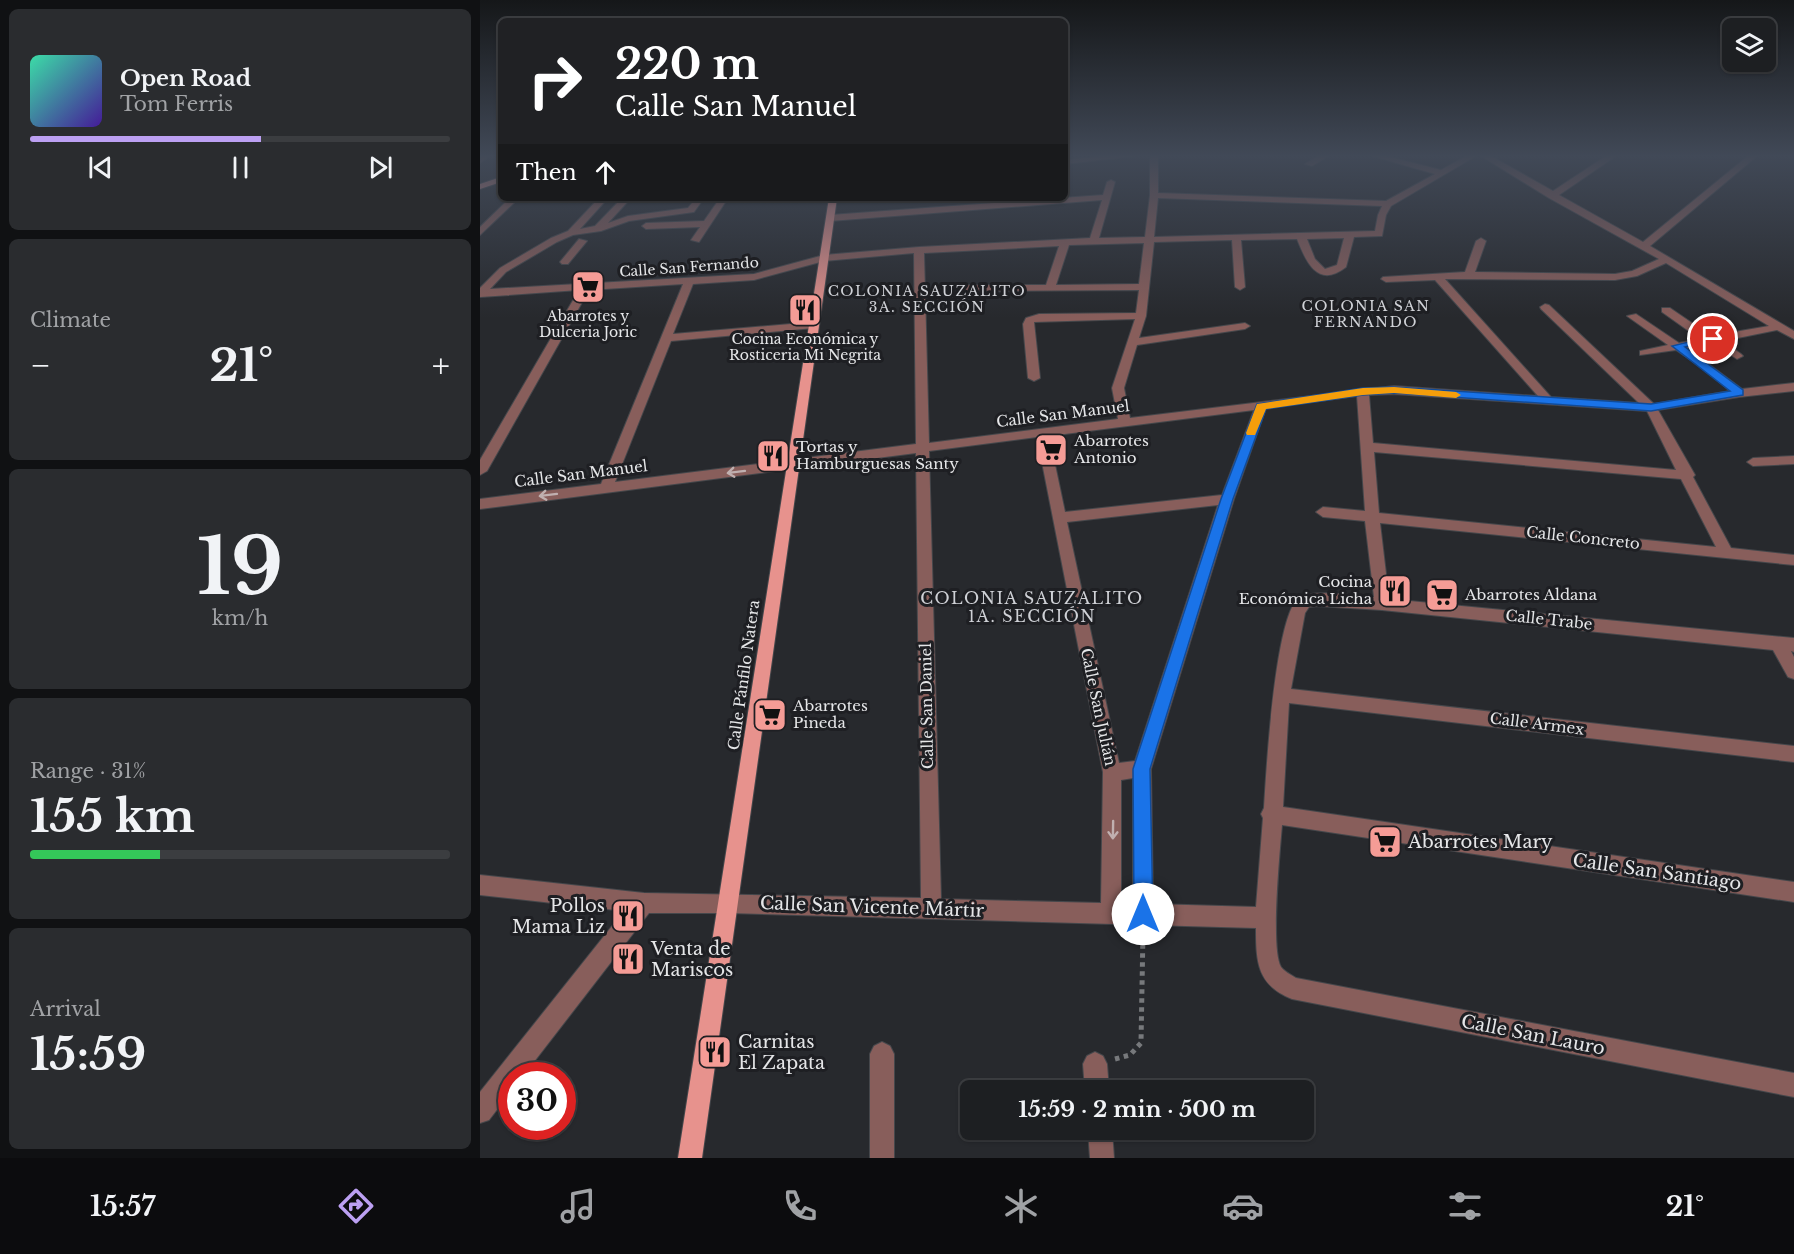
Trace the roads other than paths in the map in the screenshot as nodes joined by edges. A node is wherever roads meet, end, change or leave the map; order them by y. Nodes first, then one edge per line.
1 (502, 210) edge
2 (592, 210) edge
3 (615, 210) edge
4 (691, 210) edge
5 (716, 210) edge
6 (831, 210) edge
7 (935, 210) edge
8 (1103, 210) edge
9 (1153, 210) edge
10 (1385, 210) edge
11 (1578, 210) edge
12 (1688, 210) edge
13 (830, 218) junction
14 (706, 224) junction
15 (598, 228) junction
16 (480, 232) edge
17 (570, 233) junction
18 (1350, 234) junction
19 (1301, 236) junction
20 (1236, 238) junction
21 (554, 240) junction
22 (696, 240) dead end
23 (1150, 240) junction
24 (1094, 241) junction
25 (1065, 242) junction
26 (1480, 242) dead end
27 (1644, 246) junction
28 (919, 250) junction
29 (824, 258) junction
30 (1666, 259) junction
31 (565, 262) dead end
32 (1469, 275) junction
33 (1437, 276) junction
34 (1386, 279) dead end
35 (689, 282) junction
36 (1144, 287) junction
37 (1240, 287) dead end
38 (585, 288) junction
39 (967, 288) dead end
40 (1050, 288) junction
41 (480, 294) edge
42 (1545, 307) dead end
43 (1666, 310) dead end
44 (1141, 316) junction
45 (1632, 316) dead end
46 (814, 325) junction
47 (1245, 326) dead end
48 (1778, 327) junction
49 (1794, 336) edge
50 (667, 338) junction
51 (1711, 339) junction
52 (1133, 342) junction
53 (1677, 346) junction
54 (1644, 353) dead end
55 (1737, 356) dead end
56 (1034, 378) dead end
57 (1794, 387) edge
58 (1363, 392) junction
59 (1739, 393) junction
60 (1549, 402) junction
61 (1261, 406) junction
62 (1651, 408) junction
63 (1125, 423) junction
64 (1042, 434) junction
65 (1368, 447) junction
66 (921, 448) junction
67 (1794, 460) edge
68 (1753, 462) dead end
69 (794, 464) junction
70 (480, 471) edge
71 (1688, 475) junction
72 (606, 488) junction
73 (1227, 499) junction
74 (480, 504) edge
75 (1323, 512) dead end
76 (1372, 517) junction
77 (1058, 518) junction
78 (1726, 552) junction
79 (1794, 560) edge
80 (1382, 604) junction
81 (1786, 644) edge
82 (1794, 672) edge
83 (1281, 695) junction
84 (1794, 753) edge
85 (1142, 769) junction
86 (1112, 772) junction
87 (1271, 814) junction
88 (480, 885) edge
89 (1794, 892) edge
90 (644, 903) junction
91 (729, 903) junction
92 (931, 910) junction
93 (1111, 913) junction
94 (1143, 914) junction
95 (1266, 918) junction
96 (882, 1054) dead end
97 (1095, 1064) road end
98 (1096, 1080) edge
99 (1794, 1085) edge
100 (480, 1111) edge
101 (1101, 1140) edge
102 (690, 1158) edge
103 (882, 1158) edge
104 (1102, 1158) edge

1 - 16 street
2 - 17 street
3 - 15 street
4 - 15 street
5 - 14 street
6 - 13 main road, Calle Pánfilo Natera
7 - 13 street
8 - 24 street
9 - 23 street
10 - 18 street, Calle San Fernando
11 - 27 street
12 - 27 street
13 - 29 main road, Calle Pánfilo Natera
14 - 15 street
14 - 22 street
15 - 17 street
17 - 21 street
18 - 19 street, Calle San Fernando
18 - 19 street
19 - 20 street, Calle San Fernando
20 - 23 street, Calle San Fernando
20 - 37 street
21 - 31 street
21 - 41 street
23 - 24 street, Calle San Fernando
23 - 36 street
24 - 25 street, Calle San Fernando
25 - 28 street, Calle San Fernando
25 - 40 street
26 - 32 street
27 - 30 street
28 - 29 street, Calle San Fernando
28 - 66 street, Calle San Daniel
29 - 35 street, Calle San Fernando
29 - 46 main road, Calle Pánfilo Natera
30 - 32 street
30 - 48 street
32 - 33 street
33 - 34 street
33 - 60 street
35 - 38 street, Calle San Fernando
35 - 50 street
36 - 40 street
36 - 44 street
38 - 41 street, Calle San Fernando
38 - 70 street
39 - 40 street
42 - 62 street
43 - 51 street
44 - 52 street
44 - 56 street
45 - 53 street
46 - 50 street
46 - 69 main road, Calle Pánfilo Natera
47 - 52 street
48 - 49 street
48 - 51 street
50 - 72 street
51 - 53 street
51 - 55 street
52 - 63 street
53 - 54 street
53 - 59 street
57 - 59 street, Calle San Manuel
58 - 60 street, Calle San Manuel
58 - 61 street, Calle San Manuel
58 - 65 street
59 - 62 street, Calle San Manuel
60 - 62 street, Calle San Manuel
61 - 63 street, Calle San Manuel
61 - 73 street
62 - 71 street
63 - 64 street, Calle San Manuel
64 - 66 street, Calle San Manuel
64 - 77 street, Calle San Julián
65 - 71 street
65 - 76 street
66 - 69 street, Calle San Manuel
66 - 92 street, Calle San Daniel
67 - 68 street
69 -> 72 street, Calle San Manuel
69 - 91 main road, Calle Pánfilo Natera
71 - 78 street
72 -> 74 street, Calle San Manuel
73 - 77 street
73 - 85 street
75 - 76 street, Calle Concreto
76 - 78 street, Calle Concreto
76 - 80 street
77 - 86 street, Calle San Julián
78 - 79 street, Calle Concreto
80 - 81 street, Calle Trabe
80 - 83 street, Calle Trabe
81 - 82 street
83 - 84 street, Calle Armex
83 - 87 street
85 - 86 street
85 - 94 street
86 -> 93 street, Calle San Julián
87 - 89 street, Calle San Santiago
87 - 95 street
88 - 90 street, Calle San Vicente Mártir
90 - 91 street, Calle San Vicente Mártir
90 - 100 street
91 - 92 street, Calle San Vicente Mártir
91 - 102 main road, Calle Pánfilo Natera
92 - 93 street, Calle San Vicente Mártir
93 - 94 street, Calle San Vicente Mártir
94 - 95 street, Calle San Vicente Mártir
95 - 99 street, Calle San Lauro
96 - 103 street
97 - 98 street
101 - 104 street

